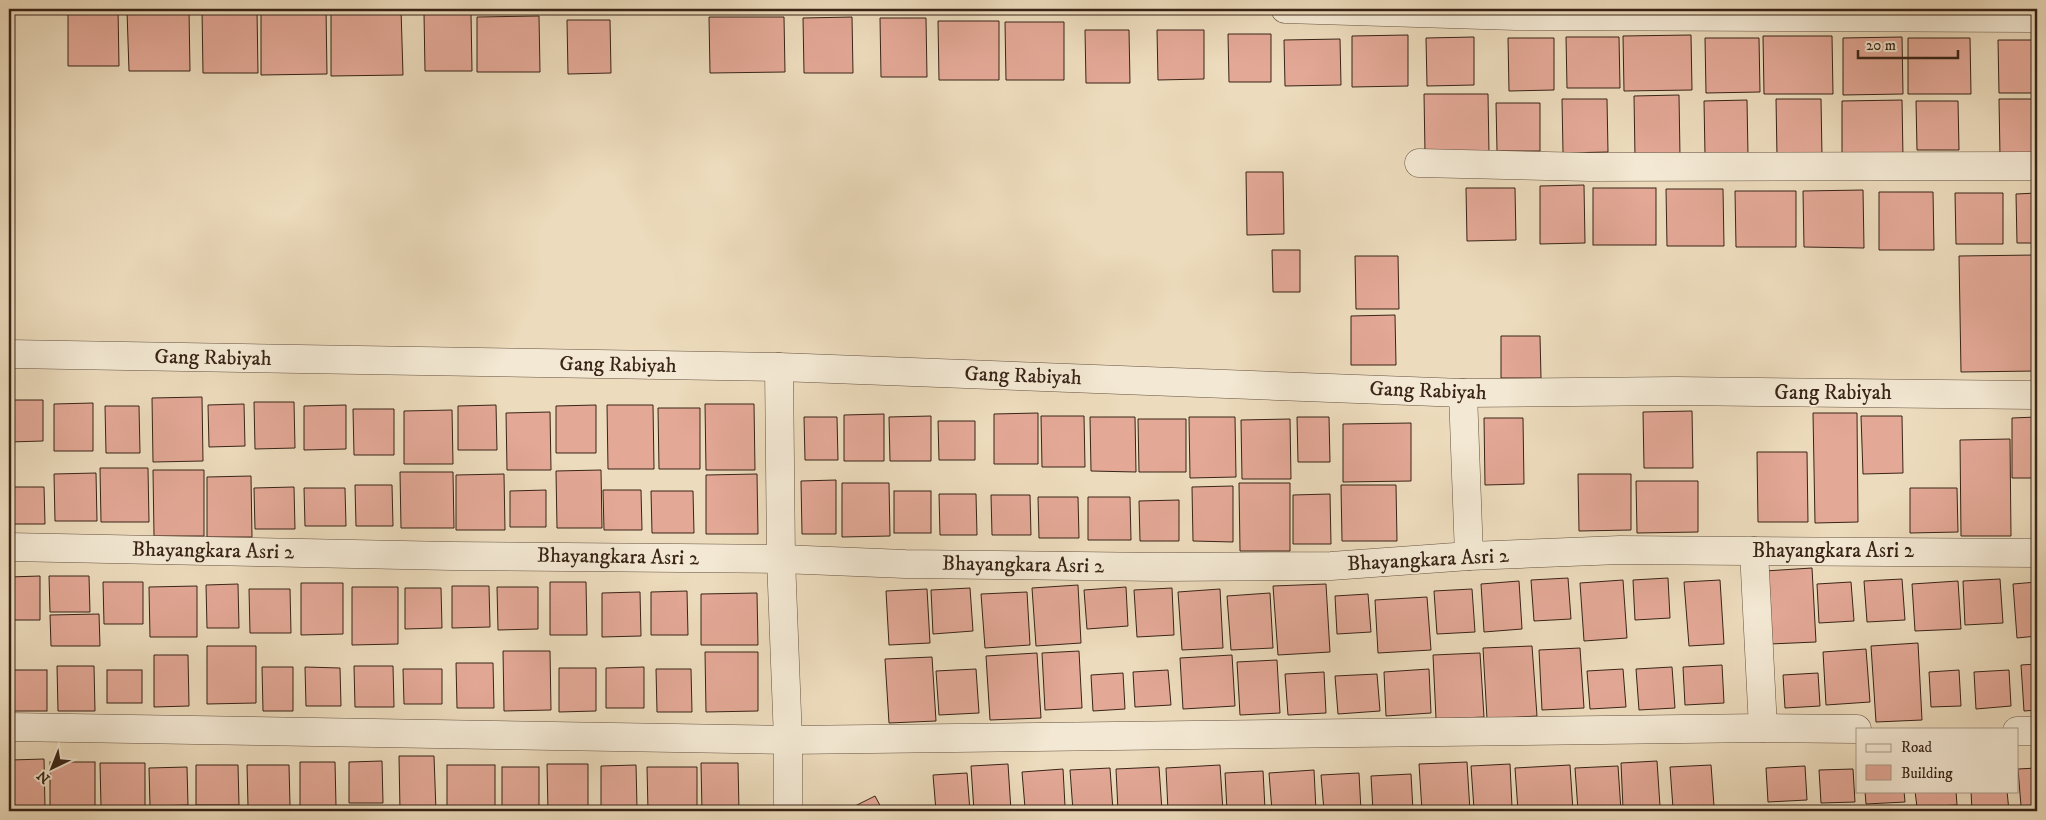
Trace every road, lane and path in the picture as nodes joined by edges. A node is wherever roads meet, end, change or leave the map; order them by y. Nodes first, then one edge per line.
1 (1285, 9) edge
2 (2037, 18) edge
3 (1419, 163) dead end
4 (2037, 166) edge
5 (9, 354) edge
6 (779, 367) junction
7 (1464, 393) junction
8 (2037, 395) edge
9 (9, 547) edge
10 (1754, 552) junction
11 (2037, 554) edge
12 (1469, 556) junction
13 (781, 559) junction
14 (9, 727) edge
15 (1763, 728) junction
16 (1856, 729) edge
17 (2018, 731) edge
18 (2037, 731) edge
19 (788, 740) junction
20 (788, 811) edge

1 - 2 street
3 - 4 street
5 - 6 street, Gang Rabiyah
6 - 7 street, Gang Rabiyah
6 - 13 street
7 - 8 street, Gang Rabiyah
7 - 12 street
9 - 13 street, Bhayangkara Asri 2
10 - 11 street, Bhayangkara Asri 2
10 - 12 street, Bhayangkara Asri 2
10 - 15 street
12 - 13 street, Bhayangkara Asri 2
13 - 19 street
14 - 19 street
15 - 16 street
15 - 19 street
17 - 18 street
19 - 20 street

